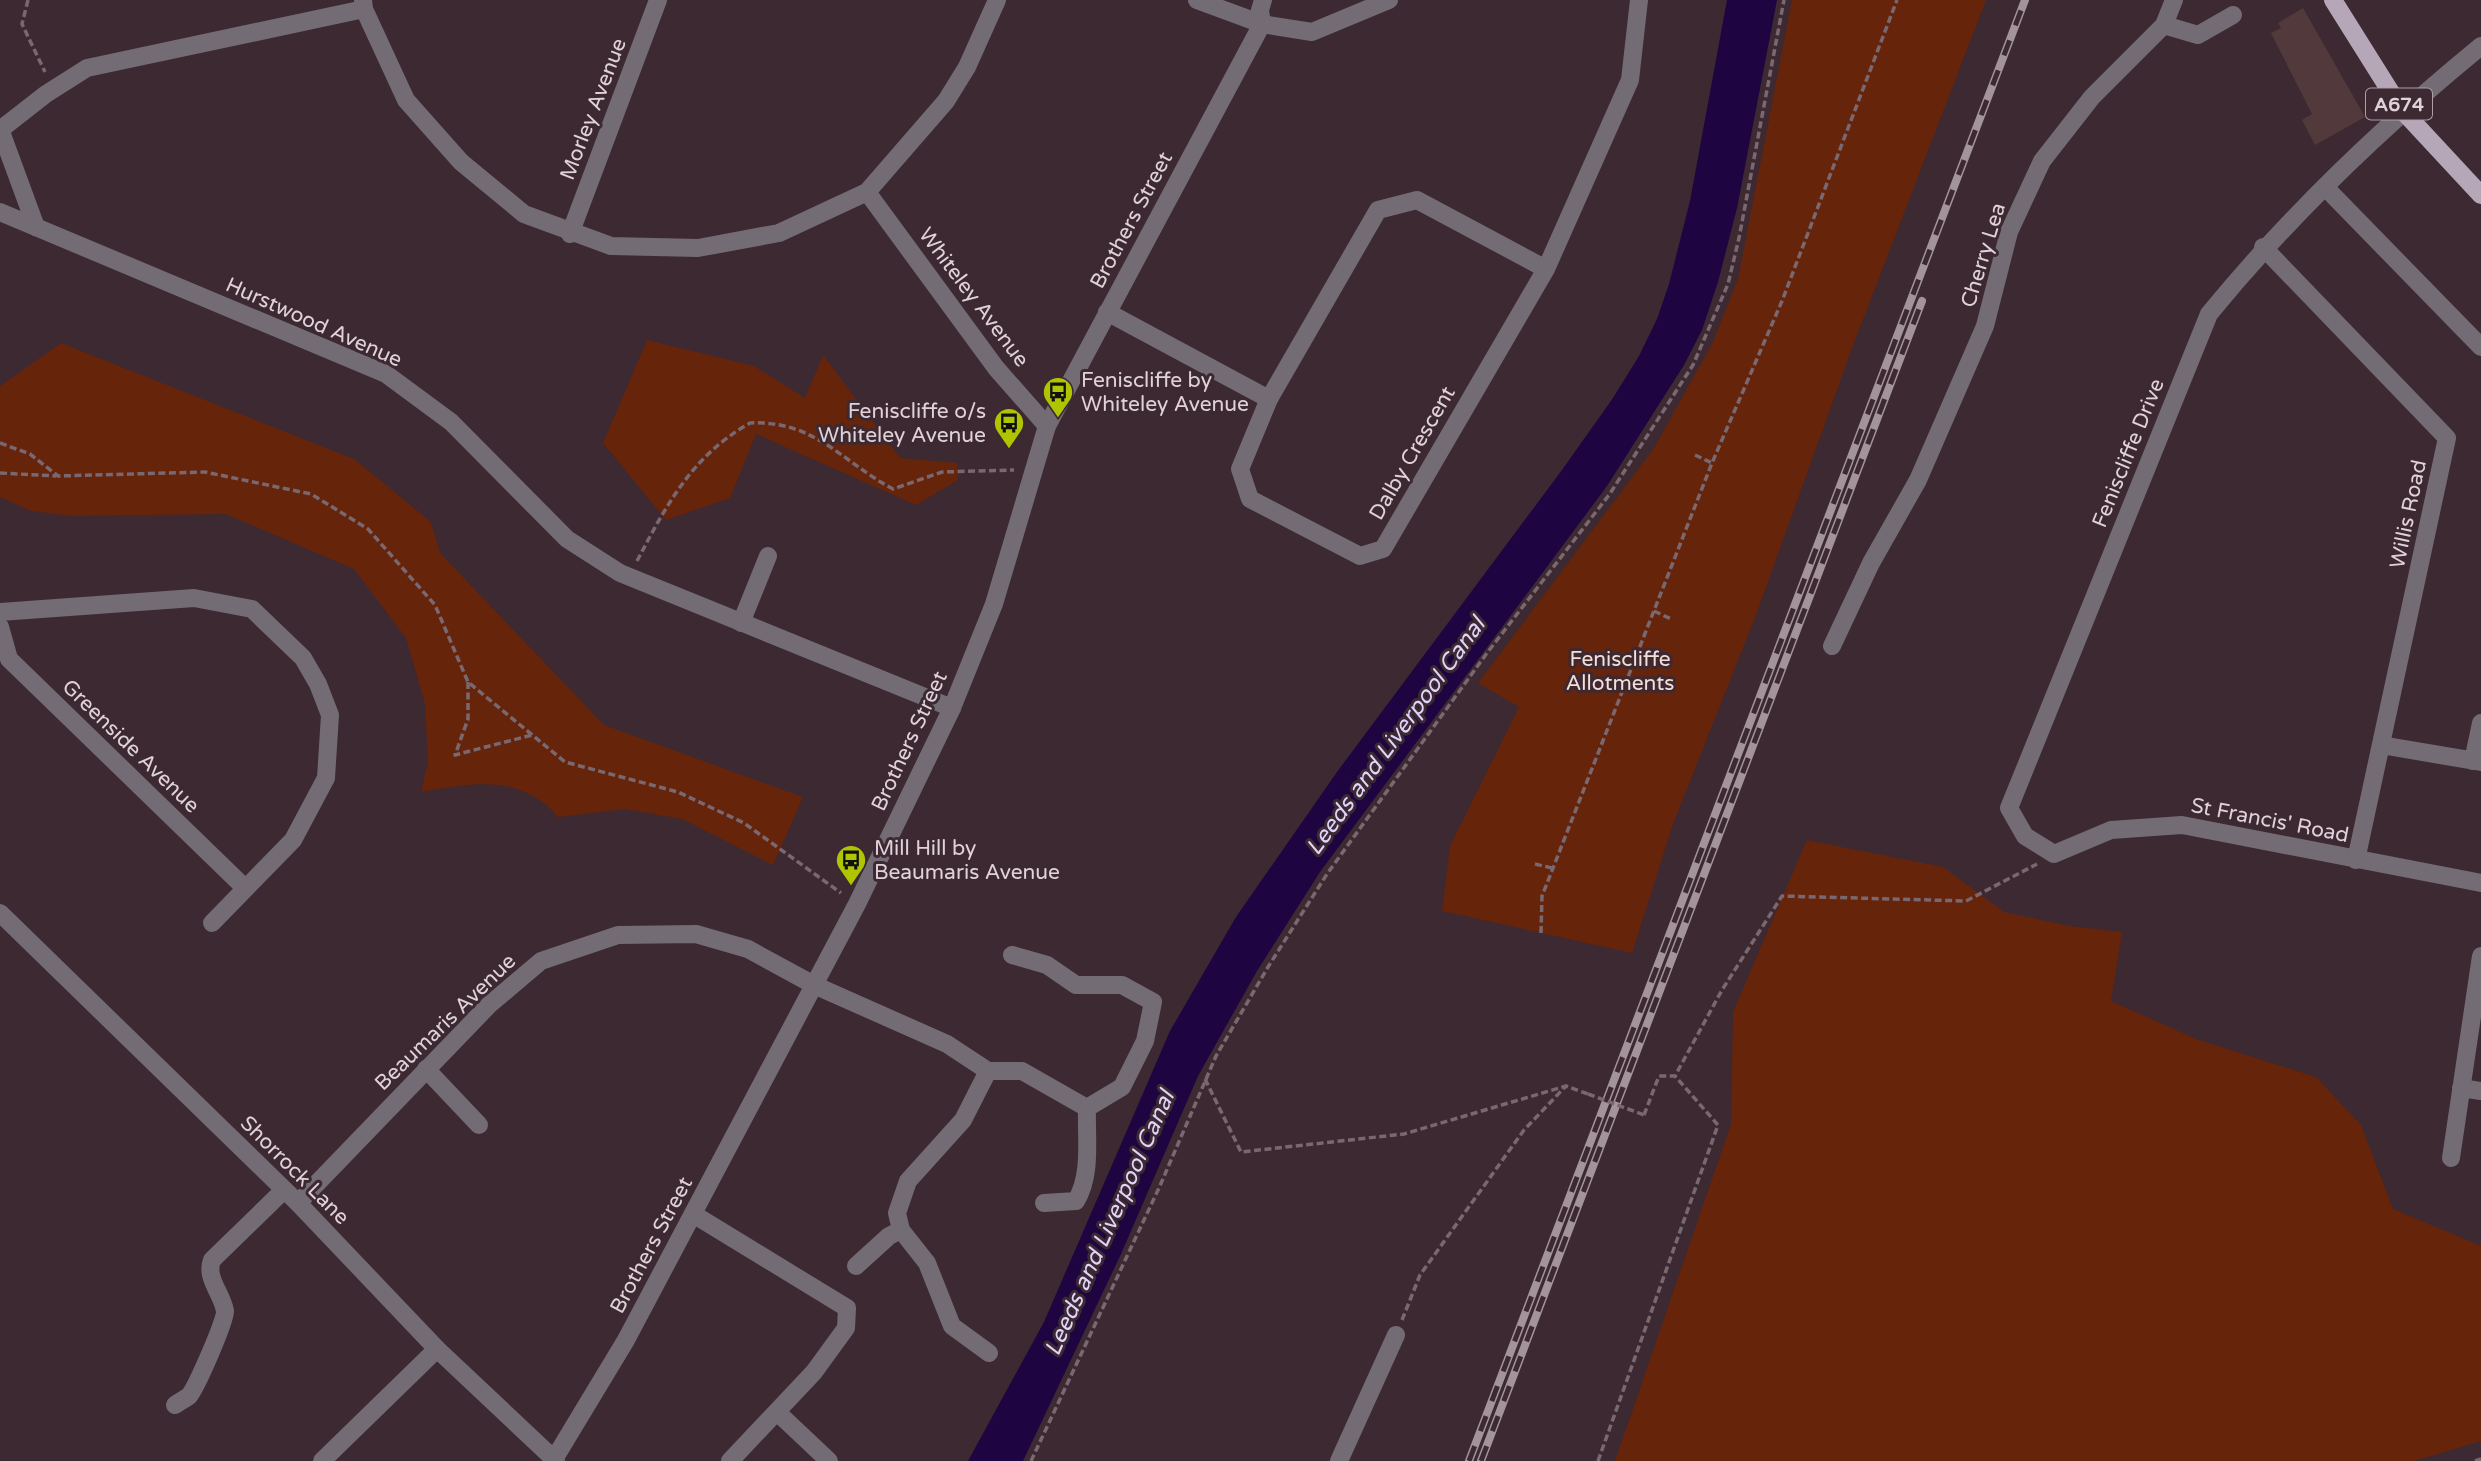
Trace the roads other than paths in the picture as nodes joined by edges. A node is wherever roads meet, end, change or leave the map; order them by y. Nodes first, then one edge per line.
1 (658, 0) edge
2 (997, 0) edge
3 (1196, 0) edge
4 (1263, 0) edge
5 (1389, 0) edge
6 (1639, 0) edge
7 (2174, 0) edge
8 (2333, 0) edge
9 (363, 5) edge
10 (2233, 15) dead end
11 (1262, 24) junction
12 (2164, 25) junction
13 (2481, 46) edge
14 (2402, 110) junction
15 (0, 130) edge
16 (2325, 187) junction
17 (867, 192) junction
18 (2481, 195) edge
19 (0, 212) edge
20 (36, 227) junction
21 (570, 234) junction
22 (2263, 247) junction
23 (1546, 269) junction
24 (1107, 312) junction
25 (2481, 346) edge
26 (1269, 400) junction
27 (1047, 426) junction
28 (768, 556) dead end
29 (0, 612) edge
30 (741, 623) junction
31 (0, 627) edge
32 (1832, 646) dead end
33 (952, 708) junction
34 (2481, 723) edge
35 (2381, 746) junction
36 (2477, 762) edge
37 (2054, 854) joint
38 (2356, 860) junction
39 (2481, 883) edge
40 (245, 888) junction
41 (0, 914) edge
42 (212, 923) dead end
43 (1012, 955) dead end
44 (2481, 956) edge
45 (814, 985) junction
46 (426, 1069) junction
47 (988, 1071) junction
48 (2461, 1088) junction
49 (2481, 1091) edge
50 (1087, 1108) junction
51 (479, 1125) dead end
52 (2451, 1158) dead end
53 (284, 1190) junction
54 (298, 1203) junction
55 (1044, 1203) dead end
56 (692, 1214) junction
57 (901, 1230) junction
58 (856, 1266) dead end
59 (1396, 1335) road end
60 (437, 1349) junction
61 (989, 1353) dead end
62 (175, 1405) dead end
63 (776, 1412) junction
64 (322, 1461) edge
65 (554, 1461) edge
66 (730, 1461) edge
67 (828, 1461) edge
68 (1339, 1461) edge

1 - 21 street, Morley Avenue
2 - 17 street
3 - 11 street
4 - 11 street
5 - 11 street
6 - 23 street, Dalby Crescent
7 - 12 street, Cherry Lea
8 - 14 main road, A674
9 - 15 street
9 - 21 street
10 - 12 street
11 - 24 street, Brothers Street
12 - 32 street, Cherry Lea
13 - 14 street, Feniscliffe Drive
14 - 16 street, Feniscliffe Drive
14 - 18 main road, A674
15 - 20 street
16 - 22 street, Feniscliffe Drive
16 - 25 street
17 - 21 street
17 - 27 street, Whiteley Avenue
19 - 20 street, Hurstwood Avenue
20 - 30 street, Hurstwood Avenue
22 - 35 street, Willis Road
22 - 37 street, Feniscliffe Drive
23 - 26 street, Dalby Crescent
23 - 26 street, Dalby Crescent
24 - 26 street
24 - 27 street, Brothers Street
27 - 33 street, Brothers Street
28 - 30 street
29 - 40 street
30 - 33 street, Hurstwood Avenue
31 - 40 street, Greenside Avenue
33 - 45 street, Brothers Street
34 - 36 street
35 - 36 street
35 - 38 street, Willis Road
37 - 38 street, St Francis' Road
38 - 39 street, St Francis' Road
40 - 42 street
41 - 53 street, Shorrock Lane
43 - 50 street
44 - 48 street
45 - 46 street, Beaumaris Avenue
45 - 47 street, Beaumaris Avenue
45 - 56 street, Brothers Street
46 - 51 street
46 - 54 street, Beaumaris Avenue
47 - 50 street
47 - 57 street
48 - 49 street
48 - 52 street
50 - 55 street
53 - 54 street, Shorrock Lane
53 - 62 street
54 - 60 street, Shorrock Lane
56 - 63 street
56 - 65 street, Brothers Street
57 - 58 street
57 - 61 street
59 - 68 street
60 - 64 street
60 - 65 street, Shorrock Lane
63 - 66 street
63 - 67 street

